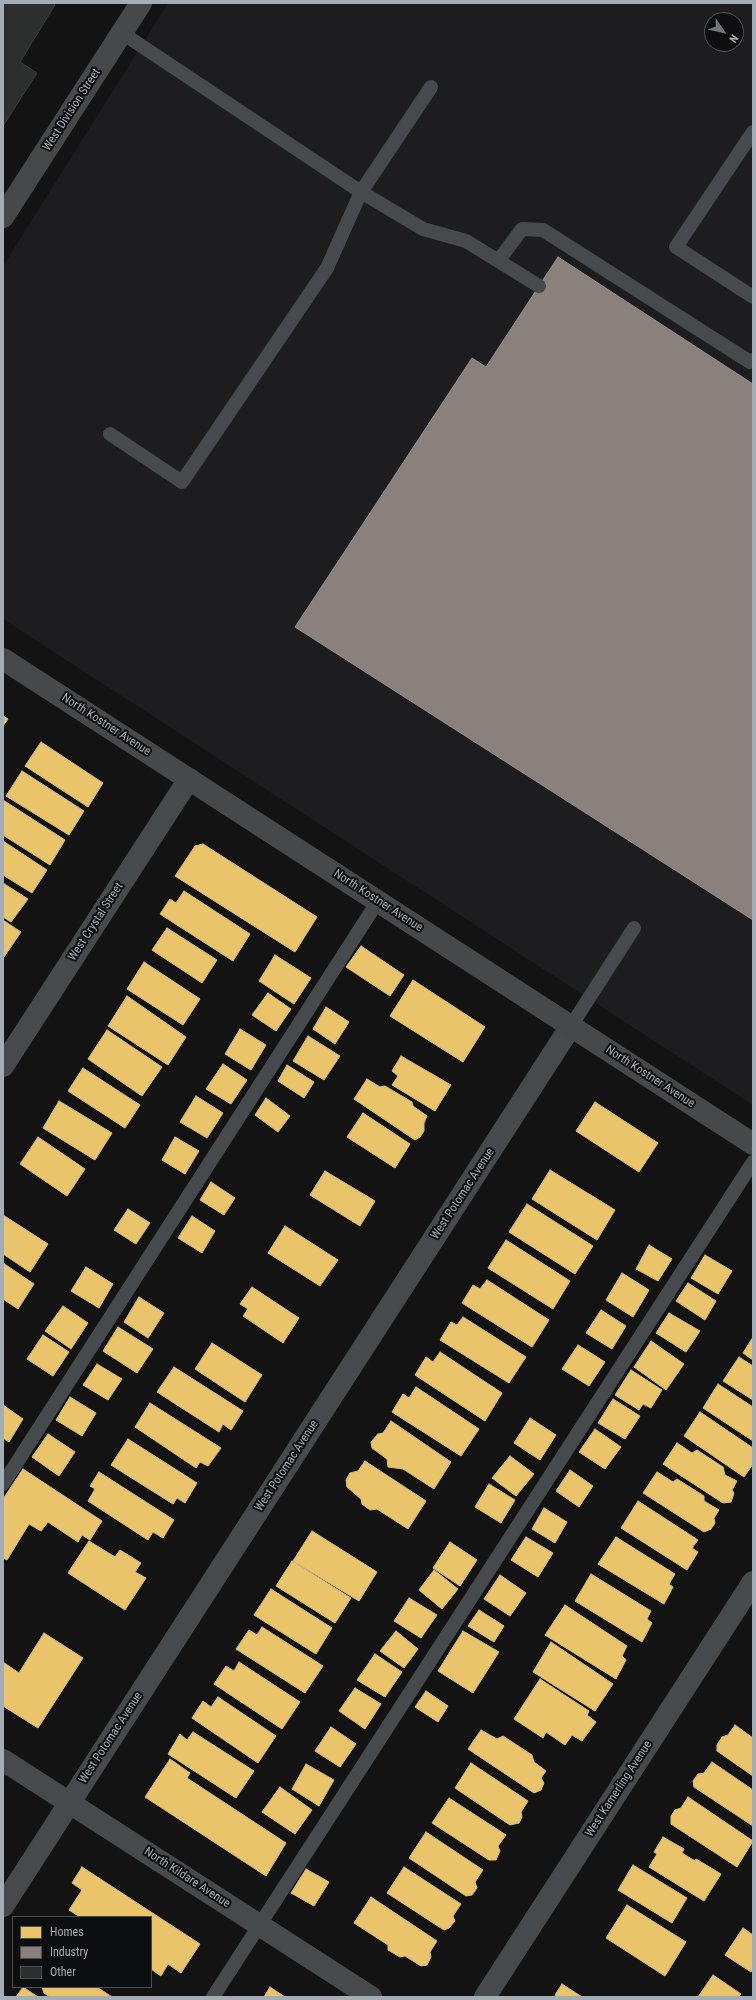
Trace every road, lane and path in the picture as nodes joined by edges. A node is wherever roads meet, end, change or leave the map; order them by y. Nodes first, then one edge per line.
1 (141, 3) edge
2 (122, 32) junction
3 (431, 87) dead end
4 (753, 132) edge
5 (361, 192) junction
6 (3, 218) edge
7 (498, 260) junction
8 (539, 286) dead end
9 (753, 297) edge
10 (753, 360) edge
11 (110, 434) dead end
12 (3, 659) edge
13 (189, 779) junction
14 (378, 901) junction
15 (634, 928) dead end
16 (571, 1026) junction
17 (3, 1066) edge
18 (753, 1144) edge
19 (753, 1162) edge
20 (3, 1484) edge
21 (753, 1582) edge
22 (3, 1760) edge
23 (70, 1802) junction
24 (3, 1906) edge
25 (260, 1925) junction
26 (214, 1997) edge
27 (371, 1997) edge
28 (485, 1997) edge

1 - 2 street, West Division Street
2 - 5 lane
2 - 6 street, West Division Street
3 - 5 lane
4 - 9 lane
5 - 7 lane
5 - 11 lane
7 - 8 lane
7 - 10 lane
12 - 13 street, North Kostner Avenue
13 - 14 street, North Kostner Avenue
13 - 17 street, West Crystal Street
14 - 16 street, North Kostner Avenue
14 - 20 lane
15 - 16 lane
16 - 18 street, North Kostner Avenue
16 - 23 street, West Potomac Avenue
19 - 25 lane
21 - 28 street, West Kamerling Avenue
22 - 23 street, North Kildare Avenue
23 - 24 street, West Potomac Avenue
23 - 25 street, North Kildare Avenue
25 - 26 lane
25 - 27 street, North Kildare Avenue

